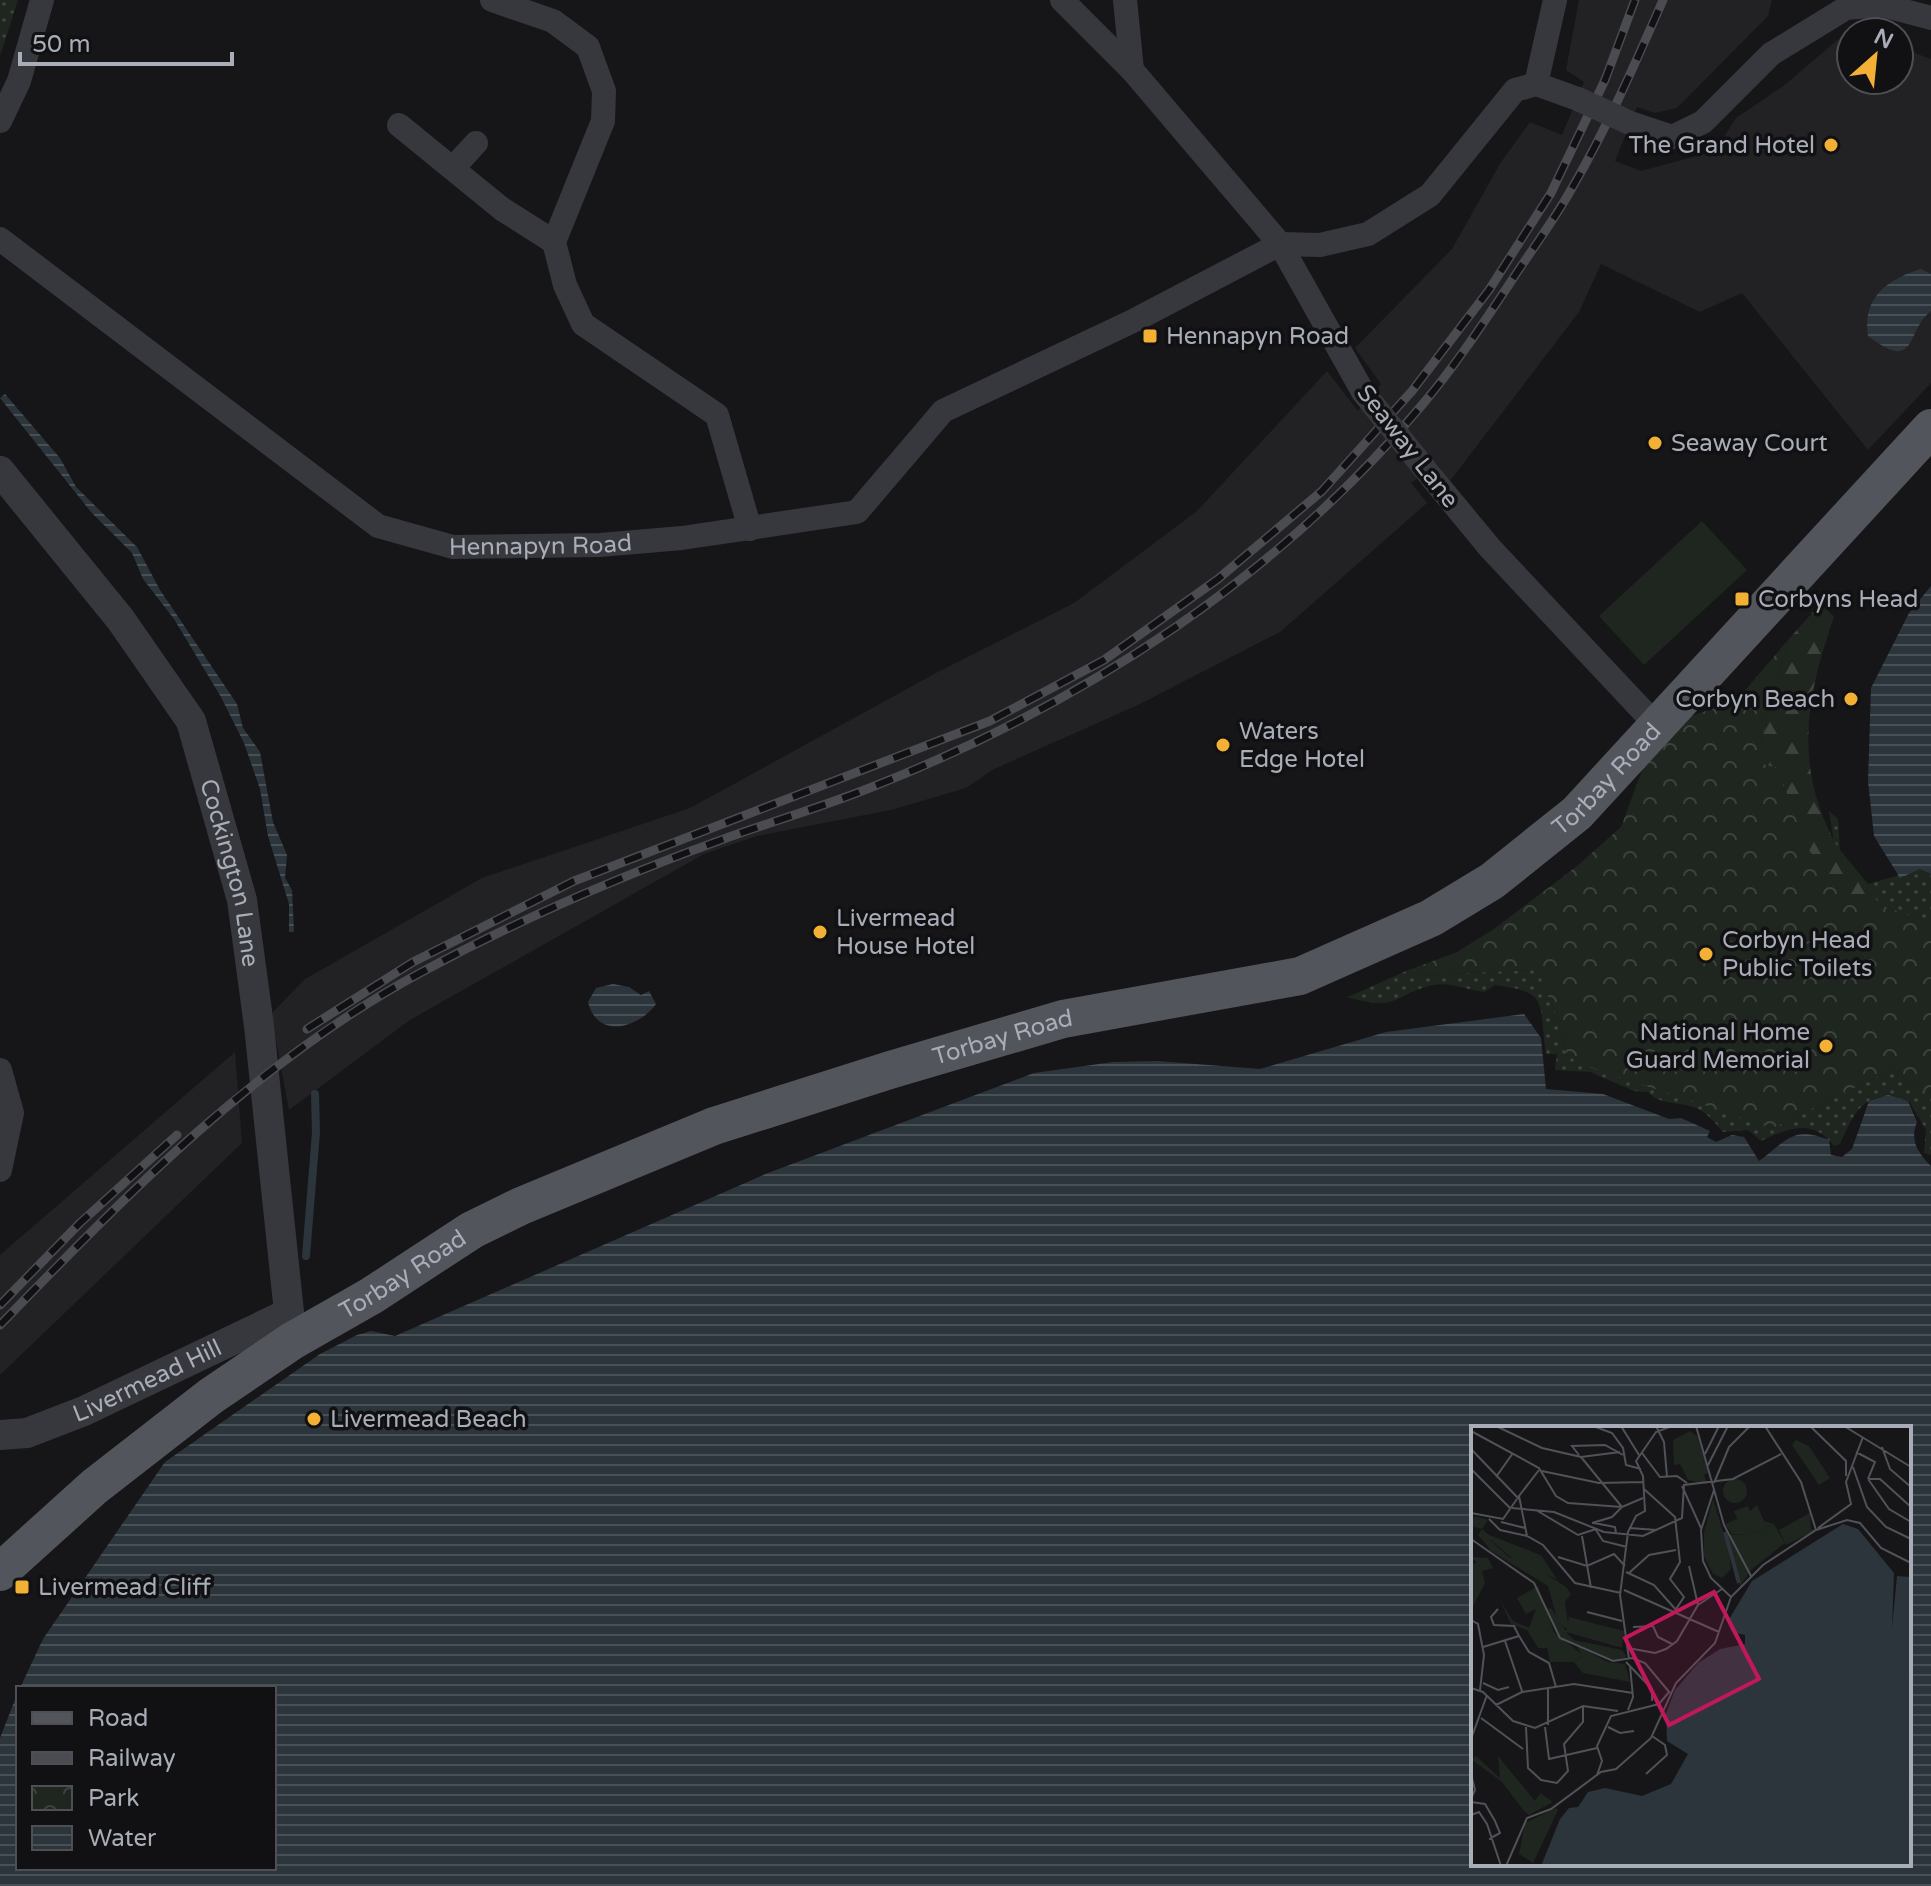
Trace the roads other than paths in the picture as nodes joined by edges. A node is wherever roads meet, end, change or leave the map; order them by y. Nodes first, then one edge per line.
1 (42, 0) edge
2 (492, 0) edge
3 (1062, 0) edge
4 (1125, 0) edge
5 (1555, 0) edge
6 (1931, 18) edge
7 (1132, 70) junction
8 (1536, 84) junction
9 (0, 121) edge
10 (399, 125) dead end
11 (476, 143) dead end
12 (453, 168) junction
13 (0, 239) edge
14 (554, 242) junction
15 (1280, 244) junction
16 (1931, 428) edge
17 (0, 471) edge
18 (750, 529) junction
19 (1658, 727) junction
20 (0, 1070) edge
21 (0, 1170) edge
22 (290, 1327) junction
23 (0, 1435) edge
24 (0, 1572) edge

1 - 9 street
2 - 14 street
3 - 7 street, Seaway Lane
4 - 7 street
5 - 8 street
6 - 8 street, bridge
7 - 15 street, Seaway Lane
8 - 15 street, Hennapyn Road
10 - 12 street
11 - 12 street
12 - 14 street
13 - 18 street, Hennapyn Road
14 - 18 street
15 - 18 street, Hennapyn Road
15 - 19 street, Seaway Lane, bridge
16 - 19 main road, Torbay Road
17 - 22 street, Cockington Lane
19 - 22 main road, Torbay Road
20 - 21 street
22 - 23 street, Livermead Hill
22 - 24 main road, Torbay Road

